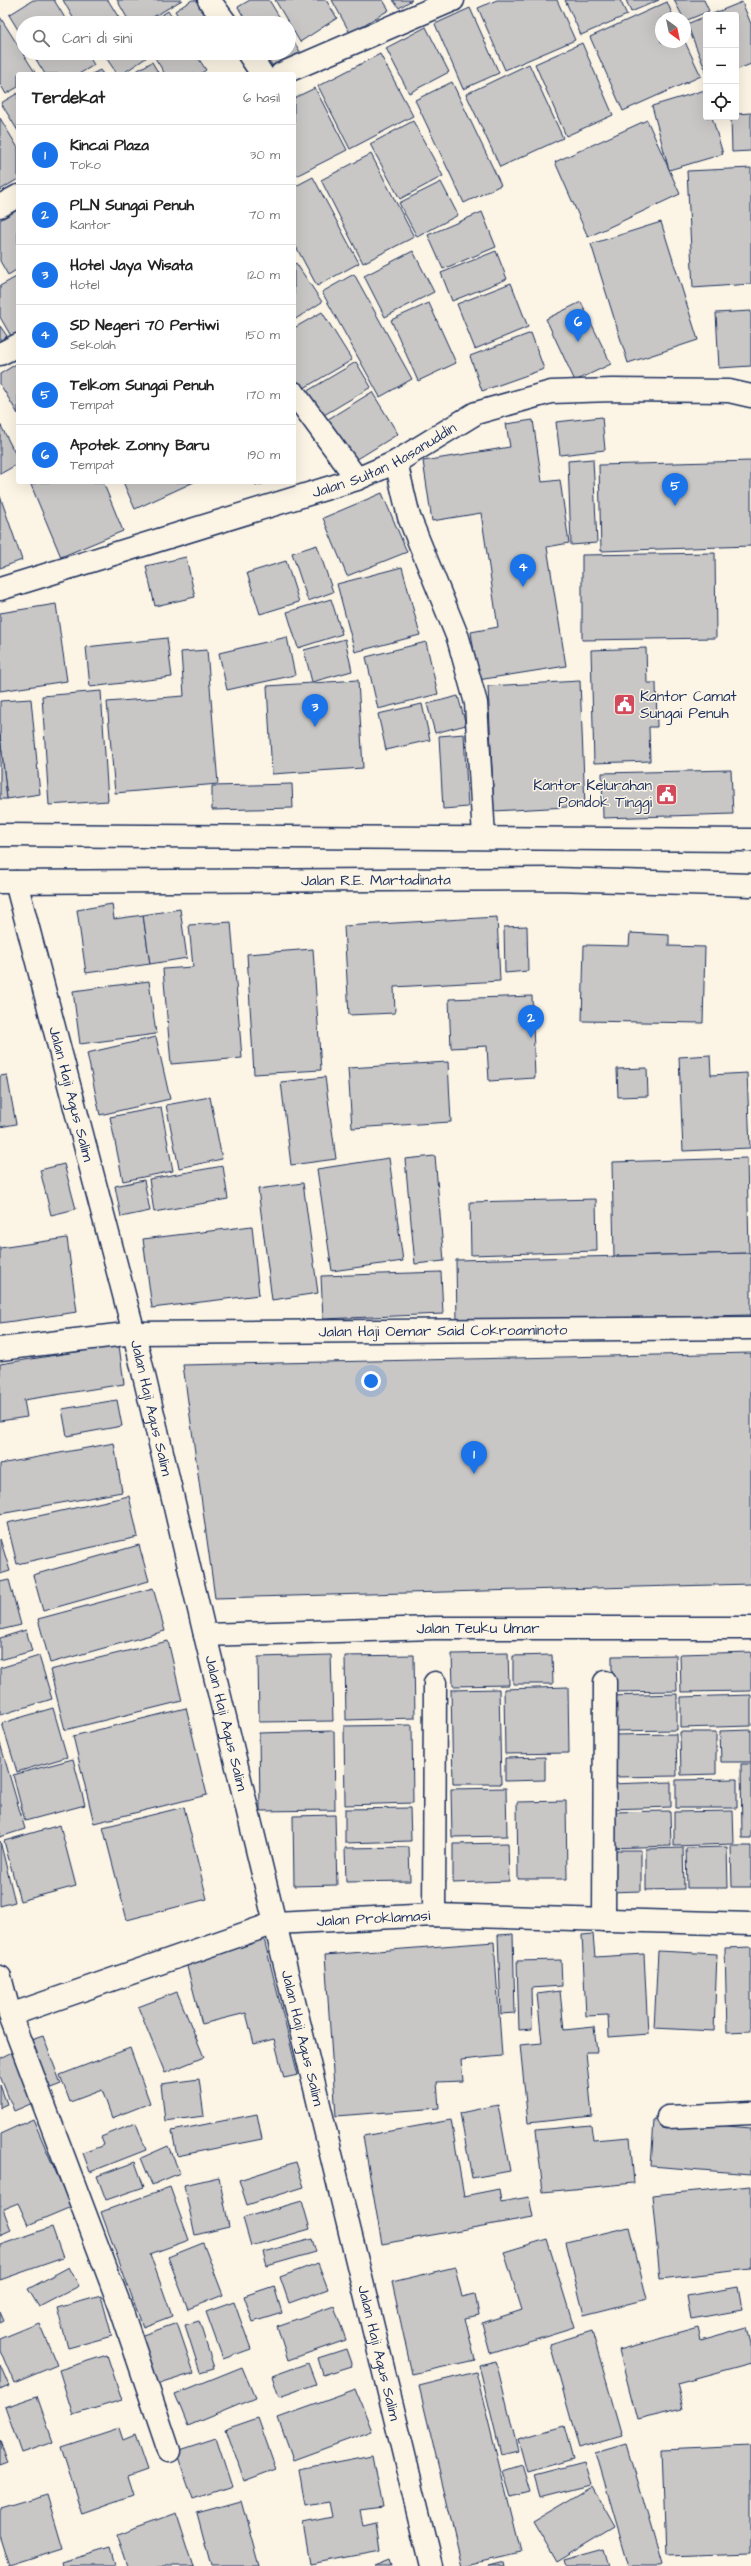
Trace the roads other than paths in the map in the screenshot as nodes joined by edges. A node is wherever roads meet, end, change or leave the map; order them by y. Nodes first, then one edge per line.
1 (453, 0) edge
2 (253, 60) edge
3 (261, 72) edge
4 (286, 72) edge
5 (16, 197) edge
6 (0, 206) edge
7 (16, 346) edge
8 (0, 354) edge
9 (296, 396) edge
10 (751, 396) edge
11 (396, 462) junction
12 (357, 479) junction
13 (0, 589) edge
14 (0, 835) edge
15 (484, 837) junction
16 (751, 840) edge
17 (8, 882) edge
18 (751, 885) edge
19 (751, 1328) edge
20 (134, 1333) junction
21 (0, 1349) edge
22 (751, 1628) edge
23 (205, 1635) junction
24 (605, 1682) dead end
25 (435, 1683) dead end
26 (434, 1915) junction
27 (604, 1920) junction
28 (276, 1923) junction
29 (751, 1924) edge
30 (0, 1977) edge
31 (10, 2015) junction
32 (751, 2113) edge
33 (668, 2117) dead end
34 (169, 2451) dead end
35 (431, 2566) edge

1 - 4 main road
2 - 3 main road
5 - 6 main road
7 - 8 main road
9 - 12 main road
10 - 11 main road, Jalan Sultan Hasanuddin
11 - 12 main road, Jalan Sultan Hasanuddin
11 - 15 main road
12 - 13 main road, Jalan Sultan Hasanuddin
14 - 15 main road
15 - 16 main road
17 - 18 main road, Jalan R.E. Martadinata
17 - 20 main road, Jalan Haji Agus Salim
19 - 20 main road, Jalan Haji Oemar Said Cokroaminoto
20 - 21 main road, Jalan Haji Oemar Said Cokroaminoto
20 - 23 main road, Jalan Haji Agus Salim
22 - 23 main road, Jalan Teuku Umar
23 - 28 main road, Jalan Haji Agus Salim
24 - 27 main road
25 - 26 main road
26 - 27 main road, Jalan Proklamasi
26 - 28 main road, Jalan Proklamasi
27 - 29 main road, Jalan Proklamasi
28 - 31 main road, Jalan Proklamasi
28 - 35 main road, Jalan Haji Agus Salim
30 - 31 main road
31 - 34 main road
32 - 33 main road

